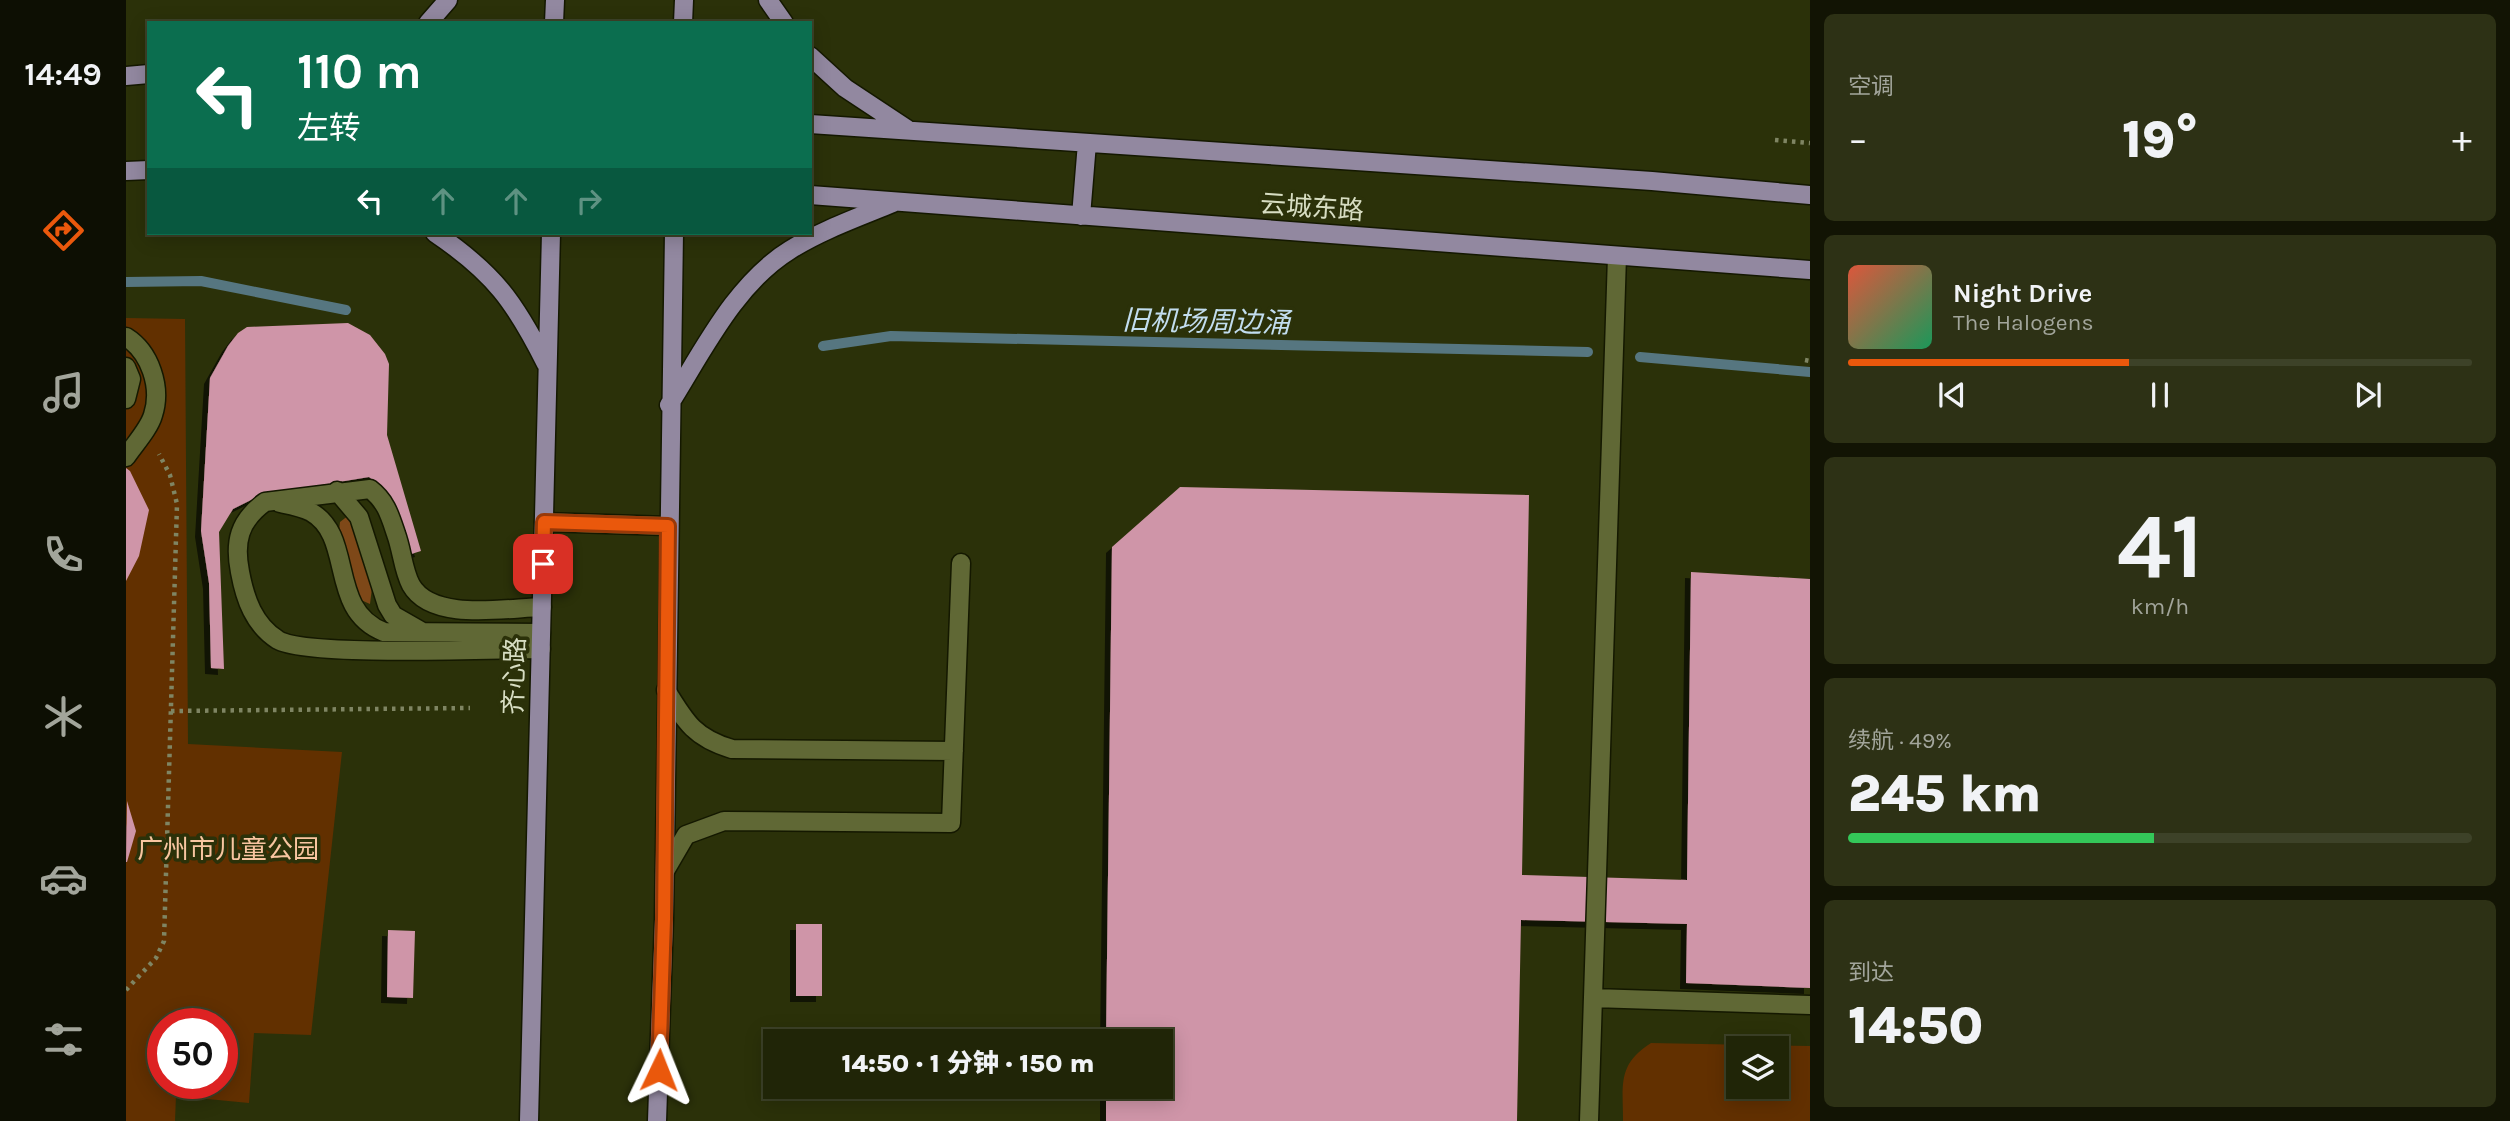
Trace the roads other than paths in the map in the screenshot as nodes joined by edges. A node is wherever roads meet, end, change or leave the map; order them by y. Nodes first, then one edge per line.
1 (448, 0) edge
2 (555, 0) edge
3 (684, 0) edge
4 (768, 0) edge
5 (430, 21) edge
6 (554, 21) edge
7 (683, 21) edge
8 (783, 21) edge
9 (812, 58) edge
10 (147, 74) edge
11 (126, 76) edge
12 (812, 124) edge
13 (910, 131) junction
14 (1087, 143) junction
15 (147, 170) edge
16 (126, 171) edge
17 (812, 195) edge
18 (1810, 195) edge
19 (894, 202) junction
20 (1081, 216) junction
21 (437, 235) edge
22 (551, 235) edge
23 (674, 235) edge
24 (1617, 256) junction
25 (1810, 270) edge
26 (126, 337) edge
27 (126, 367) edge
28 (548, 367) junction
29 (126, 399) edge
30 (669, 405) junction
31 (126, 457) edge
32 (337, 491) junction
33 (273, 501) junction
34 (544, 522) junction
35 (668, 526) junction
36 (961, 563) dead end
37 (542, 607) junction
38 (425, 632) junction
39 (541, 641) junction
40 (666, 690) junction
41 (954, 751) junction
42 (665, 871) junction
43 (1593, 999) junction
44 (1810, 1005) edge
45 (529, 1121) edge
46 (657, 1121) edge
47 (1589, 1121) edge

1 - 5 main road
2 - 6 main road
3 - 7 main road
4 - 8 main road
9 - 13 main road
10 - 11 main road
12 - 13 main road, 云城东路
13 - 14 main road, 云城东路
14 - 18 main road, 云城东路
14 - 20 main road
15 - 16 main road
17 - 19 main road, 云城东路
19 - 20 main road, 云城东路
19 - 30 main road
20 - 24 main road, 云城东路
21 - 28 main road
22 - 28 main road, 齐心路
23 - 30 main road
24 - 25 main road, 云城东路
24 - 43 street
26 - 31 street
27 - 29 street
28 - 34 main road, 齐心路
30 - 35 main road
32 - 33 street
32 - 37 street
32 - 38 street
33 - 38 street
33 - 39 street
34 - 35 street
34 - 37 main road, 齐心路
35 - 40 main road
36 - 41 street
37 - 39 main road, 齐心路
38 - 39 street
39 - 45 main road, 齐心路
40 - 41 street
40 - 42 main road
41 - 42 street
42 - 46 main road
43 - 44 street
43 - 47 street

